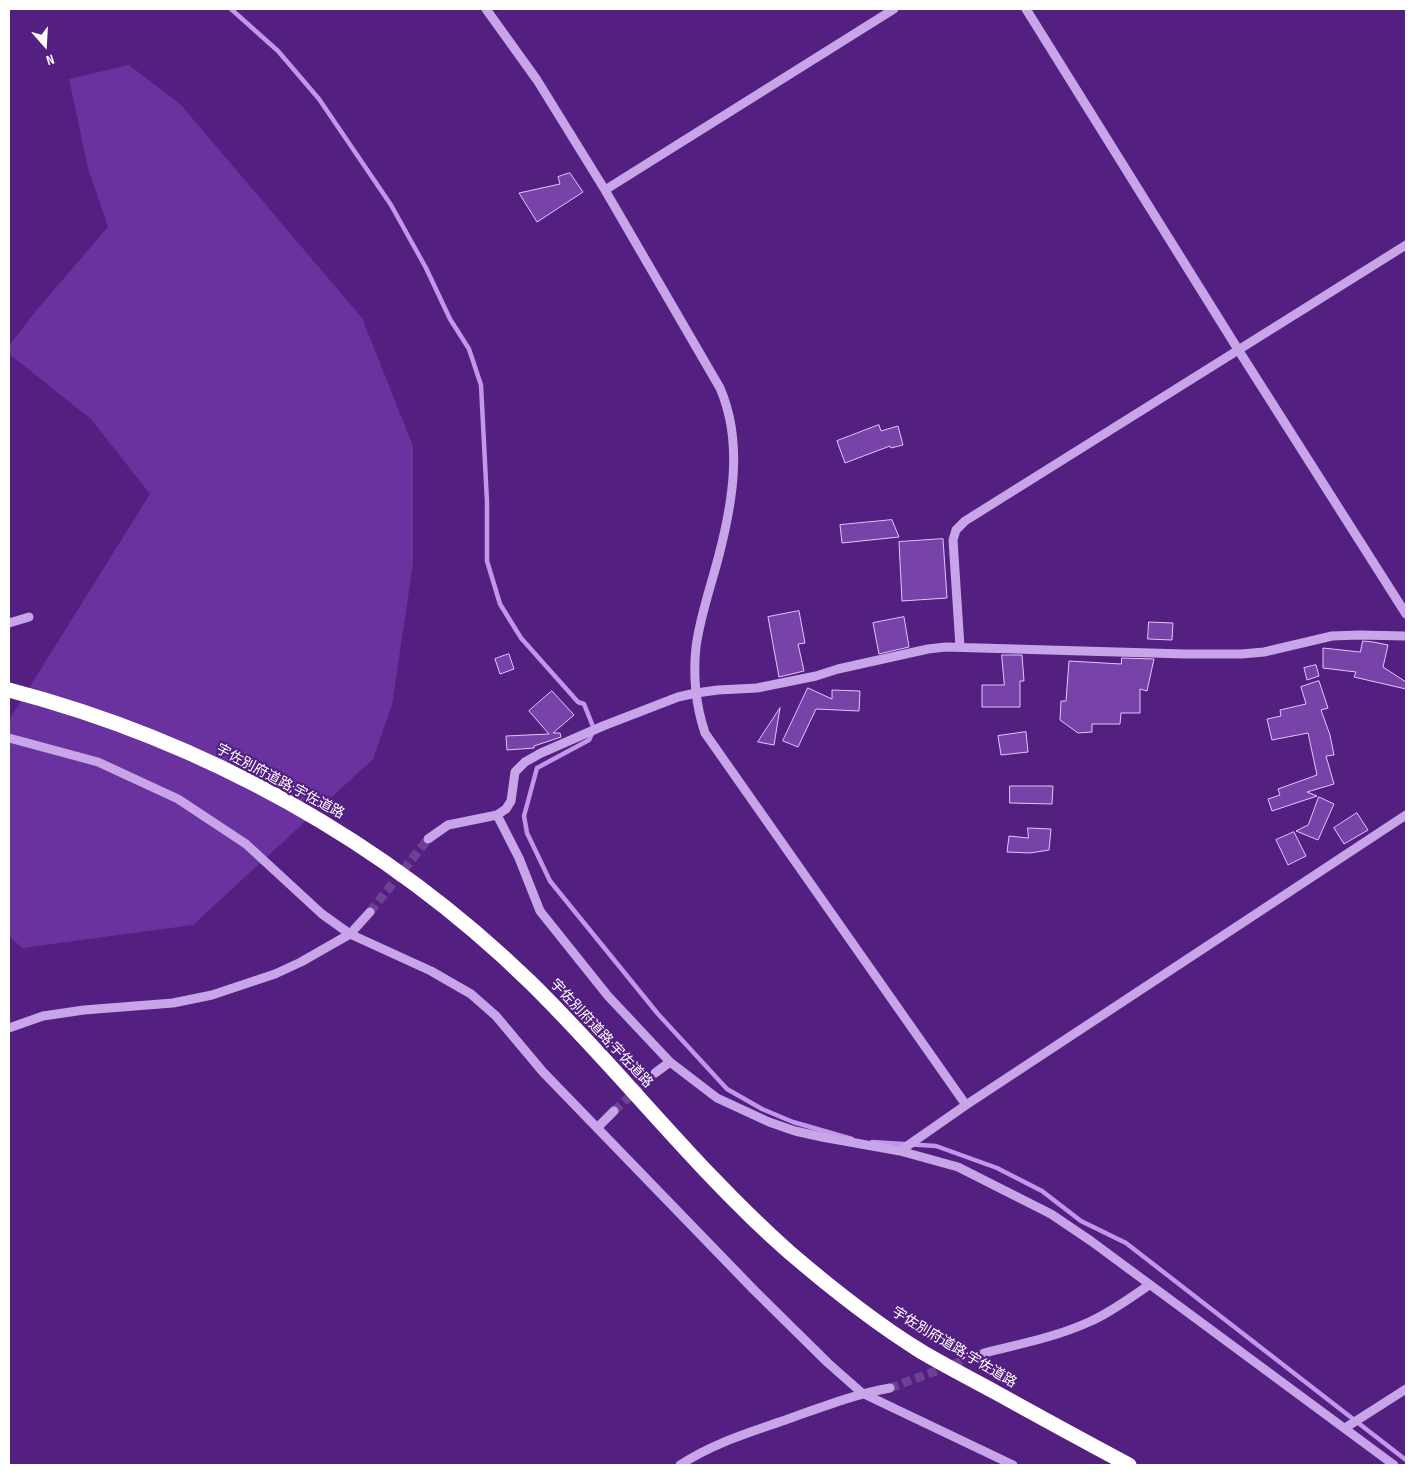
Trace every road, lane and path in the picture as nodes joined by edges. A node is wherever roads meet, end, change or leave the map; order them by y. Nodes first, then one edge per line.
1 (486, 9) edge
2 (894, 9) edge
3 (1026, 9) edge
4 (605, 190) junction
5 (1406, 245) edge
6 (1239, 351) junction
7 (1406, 614) edge
8 (29, 617) dead end
9 (9, 623) edge
10 (1406, 636) edge
11 (960, 647) junction
12 (9, 690) edge
13 (696, 693) junction
14 (9, 738) edge
15 (497, 814) junction
16 (1406, 815) edge
17 (428, 839) tunnel mouth
18 (370, 912) tunnel mouth
19 (350, 934) junction
20 (9, 1028) edge
21 (670, 1062) junction
22 (655, 1073) tunnel mouth
23 (966, 1105) junction
24 (614, 1110) tunnel mouth
25 (598, 1127) junction
26 (900, 1151) junction
27 (1149, 1285) junction
28 (984, 1353) tunnel mouth
29 (890, 1388) tunnel mouth
30 (1406, 1389) edge
31 (862, 1393) junction
32 (1345, 1428) junction
33 (680, 1465) edge
34 (1013, 1465) edge
35 (1129, 1465) edge
36 (1394, 1465) edge

1 - 4 street
2 - 4 street
3 - 6 street
4 - 13 street
5 - 6 street
6 - 7 street
6 - 11 street
8 - 9 street
10 - 11 street
11 - 13 street
12 - 35 highway, 宇佐別府道路;宇佐道路
13 - 15 street
13 - 23 street
14 - 19 street
15 - 17 street
15 - 21 street
16 - 23 street
18 - 19 street
19 - 20 street
19 - 25 street
21 - 22 street
21 - 26 street
23 - 26 street
24 - 25 street
25 - 31 street
26 - 27 street
27 - 28 street
27 - 32 street
29 - 31 street
30 - 32 street
31 - 33 street
31 - 34 street
32 - 36 street

